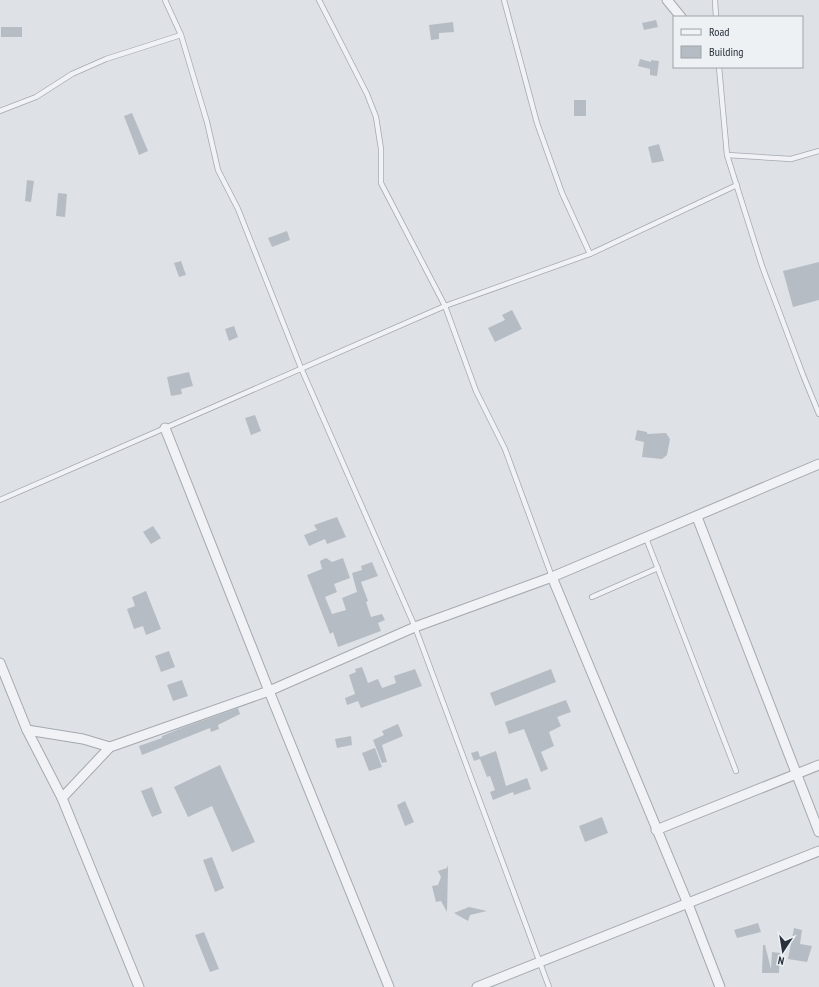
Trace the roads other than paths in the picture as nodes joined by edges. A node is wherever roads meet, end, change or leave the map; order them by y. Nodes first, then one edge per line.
1 (165, 0) edge
2 (319, 0) edge
3 (504, 0) edge
4 (667, 0) edge
5 (715, 0) edge
6 (680, 16) edge
7 (716, 16) edge
8 (181, 35) junction
9 (719, 68) edge
10 (0, 111) edge
11 (819, 151) edge
12 (727, 155) junction
13 (737, 185) junction
14 (590, 254) junction
15 (445, 306) junction
16 (301, 368) junction
17 (819, 414) edge
18 (165, 428) junction
19 (819, 464) edge
20 (0, 500) edge
21 (697, 517) junction
22 (646, 538) junction
23 (658, 568) junction
24 (552, 577) junction
25 (592, 597) dead end
26 (415, 627) junction
27 (0, 663) edge
28 (269, 691) junction
29 (27, 730) junction
30 (110, 747) junction
31 (819, 765) edge
32 (736, 771) dead end
33 (796, 774) junction
34 (62, 798) junction
35 (656, 830) junction
36 (819, 832) edge
37 (819, 850) edge
38 (688, 904) junction
39 (540, 963) junction
40 (139, 987) edge
41 (389, 987) edge
42 (477, 987) edge
43 (549, 987) edge
44 (720, 987) edge

1 - 8 lane
2 - 15 lane
3 - 14 lane
4 - 6 street
5 - 7 lane
8 - 10 lane
8 - 16 lane
9 - 12 lane
11 - 12 lane
12 - 13 lane
13 - 14 lane
13 - 17 lane
14 - 15 lane
15 - 16 lane
15 - 24 lane
16 - 18 lane
16 - 26 lane
18 - 20 lane
18 - 28 street
19 - 21 street
21 - 22 street
21 - 33 street
22 - 23 lane
22 - 24 street
23 - 25 lane
23 - 32 lane
24 - 26 street
24 - 35 street
26 - 28 street
26 - 39 lane
27 - 29 street
28 - 30 street
28 - 41 street
29 - 30 street
29 - 34 street
30 - 34 street
31 - 33 street
33 - 35 street
33 - 36 street
34 - 40 street
35 - 38 street
37 - 38 street
38 - 39 street
38 - 44 street
39 - 42 street
39 - 43 lane

